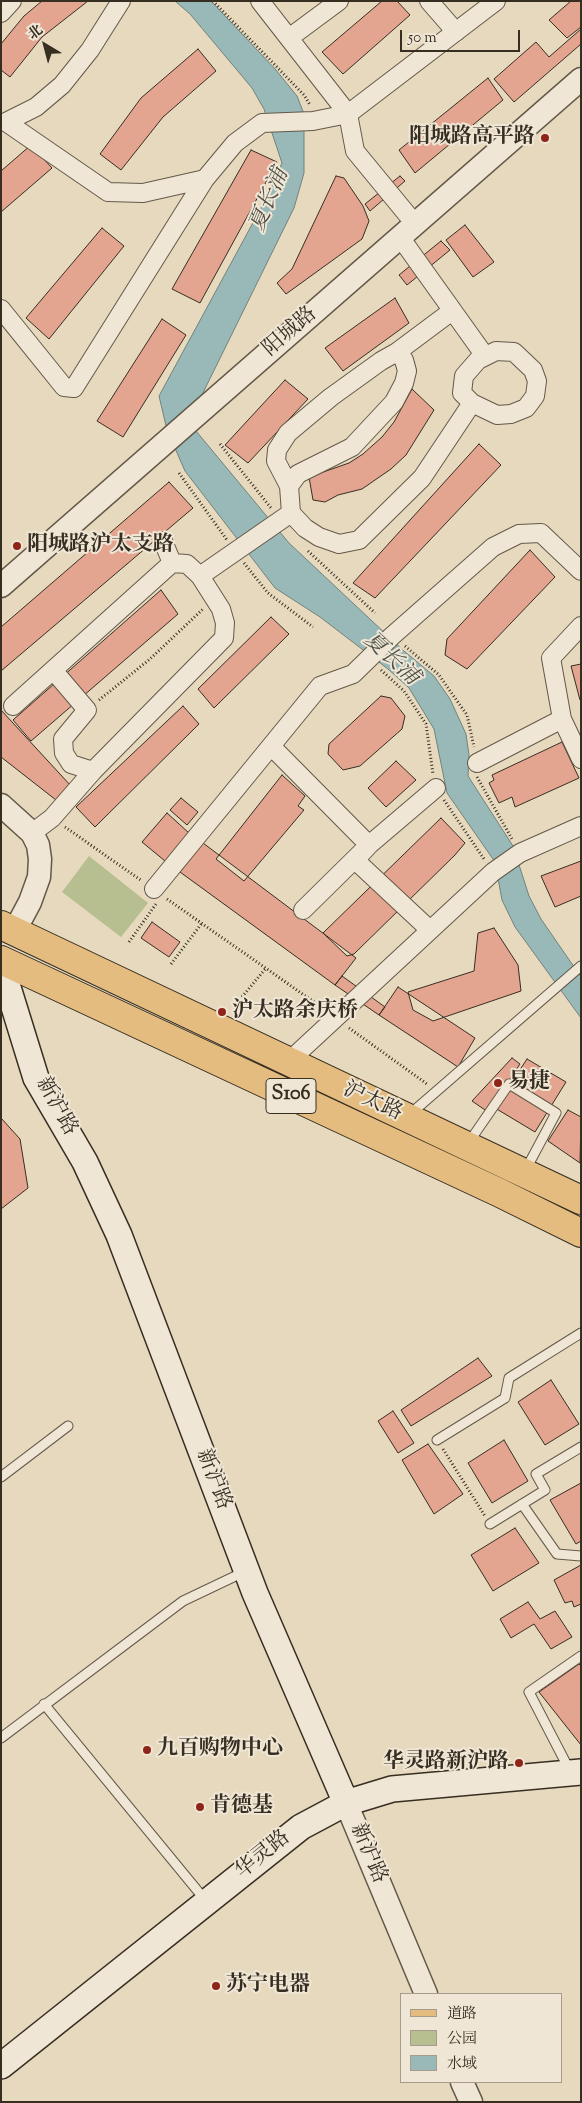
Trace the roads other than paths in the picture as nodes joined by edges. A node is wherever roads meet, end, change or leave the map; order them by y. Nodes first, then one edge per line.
1 (12, 1) edge
2 (121, 1) edge
3 (260, 1) edge
4 (339, 1) edge
5 (430, 1) edge
6 (496, 1) edge
7 (1, 12) edge
8 (456, 32) junction
9 (289, 38) junction
10 (581, 79) edge
11 (348, 114) junction
12 (3, 122) edge
13 (205, 179) junction
14 (408, 231) junction
15 (1, 309) edge
16 (452, 311) junction
17 (397, 352) junction
18 (485, 356) junction
19 (472, 403) junction
20 (289, 486) junction
21 (286, 516) junction
22 (163, 540) dead end
23 (172, 563) junction
24 (581, 571) edge
25 (200, 576) junction
26 (1, 586) edge
27 (581, 626) edge
28 (54, 670) junction
29 (13, 706) dead end
30 (562, 719) junction
31 (271, 746) junction
32 (581, 759) edge
33 (477, 763) road end
34 (93, 771) junction
35 (436, 788) road end
36 (1, 805) edge
37 (581, 826) edge
38 (32, 833) junction
39 (369, 845) junction
40 (355, 860) junction
41 (158, 892) road end
42 (303, 910) dead end
43 (430, 930) junction
44 (6, 937) edge
45 (1, 960) edge
46 (1, 965) edge
47 (581, 966) edge
48 (287, 1063) junction
49 (405, 1119) junction
50 (466, 1147) junction
51 (524, 1174) junction
52 (581, 1200) edge
53 (581, 1233) edge
54 (581, 1334) edge
55 (68, 1426) dead end
56 (437, 1440) road end
57 (581, 1447) edge
58 (1, 1477) edge
59 (522, 1504) junction
60 (490, 1524) road end
61 (581, 1556) edge
62 (246, 1571) junction
63 (581, 1656) edge
64 (44, 1704) junction
65 (1, 1738) edge
66 (576, 1772) edge
67 (346, 1803) junction
68 (207, 1902) junction
69 (426, 1993) edge
70 (1, 2066) edge
71 (462, 2083) edge
72 (471, 2102) edge

1 - 7 street
2 - 12 street
3 - 9 street
4 - 9 street
5 - 8 street
6 - 8 street
8 - 11 street
9 - 11 street
10 - 14 street, 阳城路
11 - 13 street
11 - 14 street
12 - 13 street
13 - 15 street
14 - 16 street
14 - 26 street, 阳城路
16 - 17 street
16 - 18 street
17 - 20 street
17 - 20 street
18 - 19 street
18 - 19 street
19 - 21 street
20 - 21 street
21 - 25 street
22 - 23 street
23 - 25 street
23 - 28 street
24 - 31 street
25 - 34 street
27 - 30 street
28 - 29 street
28 - 34 street
30 - 32 street
30 - 33 street
31 - 39 street
31 - 41 street
34 - 38 street
35 - 39 street
36 - 38 street
37 - 43 street
38 - 44 street
39 - 40 street
40 - 42 street
40 - 43 street
43 - 48 street
44 - 48 main road, 沪太路 / S106
45 - 53 main road, 沪太路 / S106
46 - 62 main road, 新沪路
47 - 49 lane
48 - 49 main road, 沪太路 / S106
49 - 50 main road, 沪太路 / S106
50 - 51 main road, 沪太路 / S106
50 - 51 lane
51 - 52 main road, 沪太路 / S106
54 - 56 lane
55 - 58 lane
57 - 59 lane
59 - 60 lane
59 - 61 lane
62 - 64 lane
62 - 67 main road, 新沪路
63 - 66 lane
64 - 65 lane
64 - 68 lane
66 - 67 main road, 华灵路
67 - 68 main road, 华灵路
67 - 69 street, 新沪路
68 - 70 main road, 华灵路
71 - 72 street

